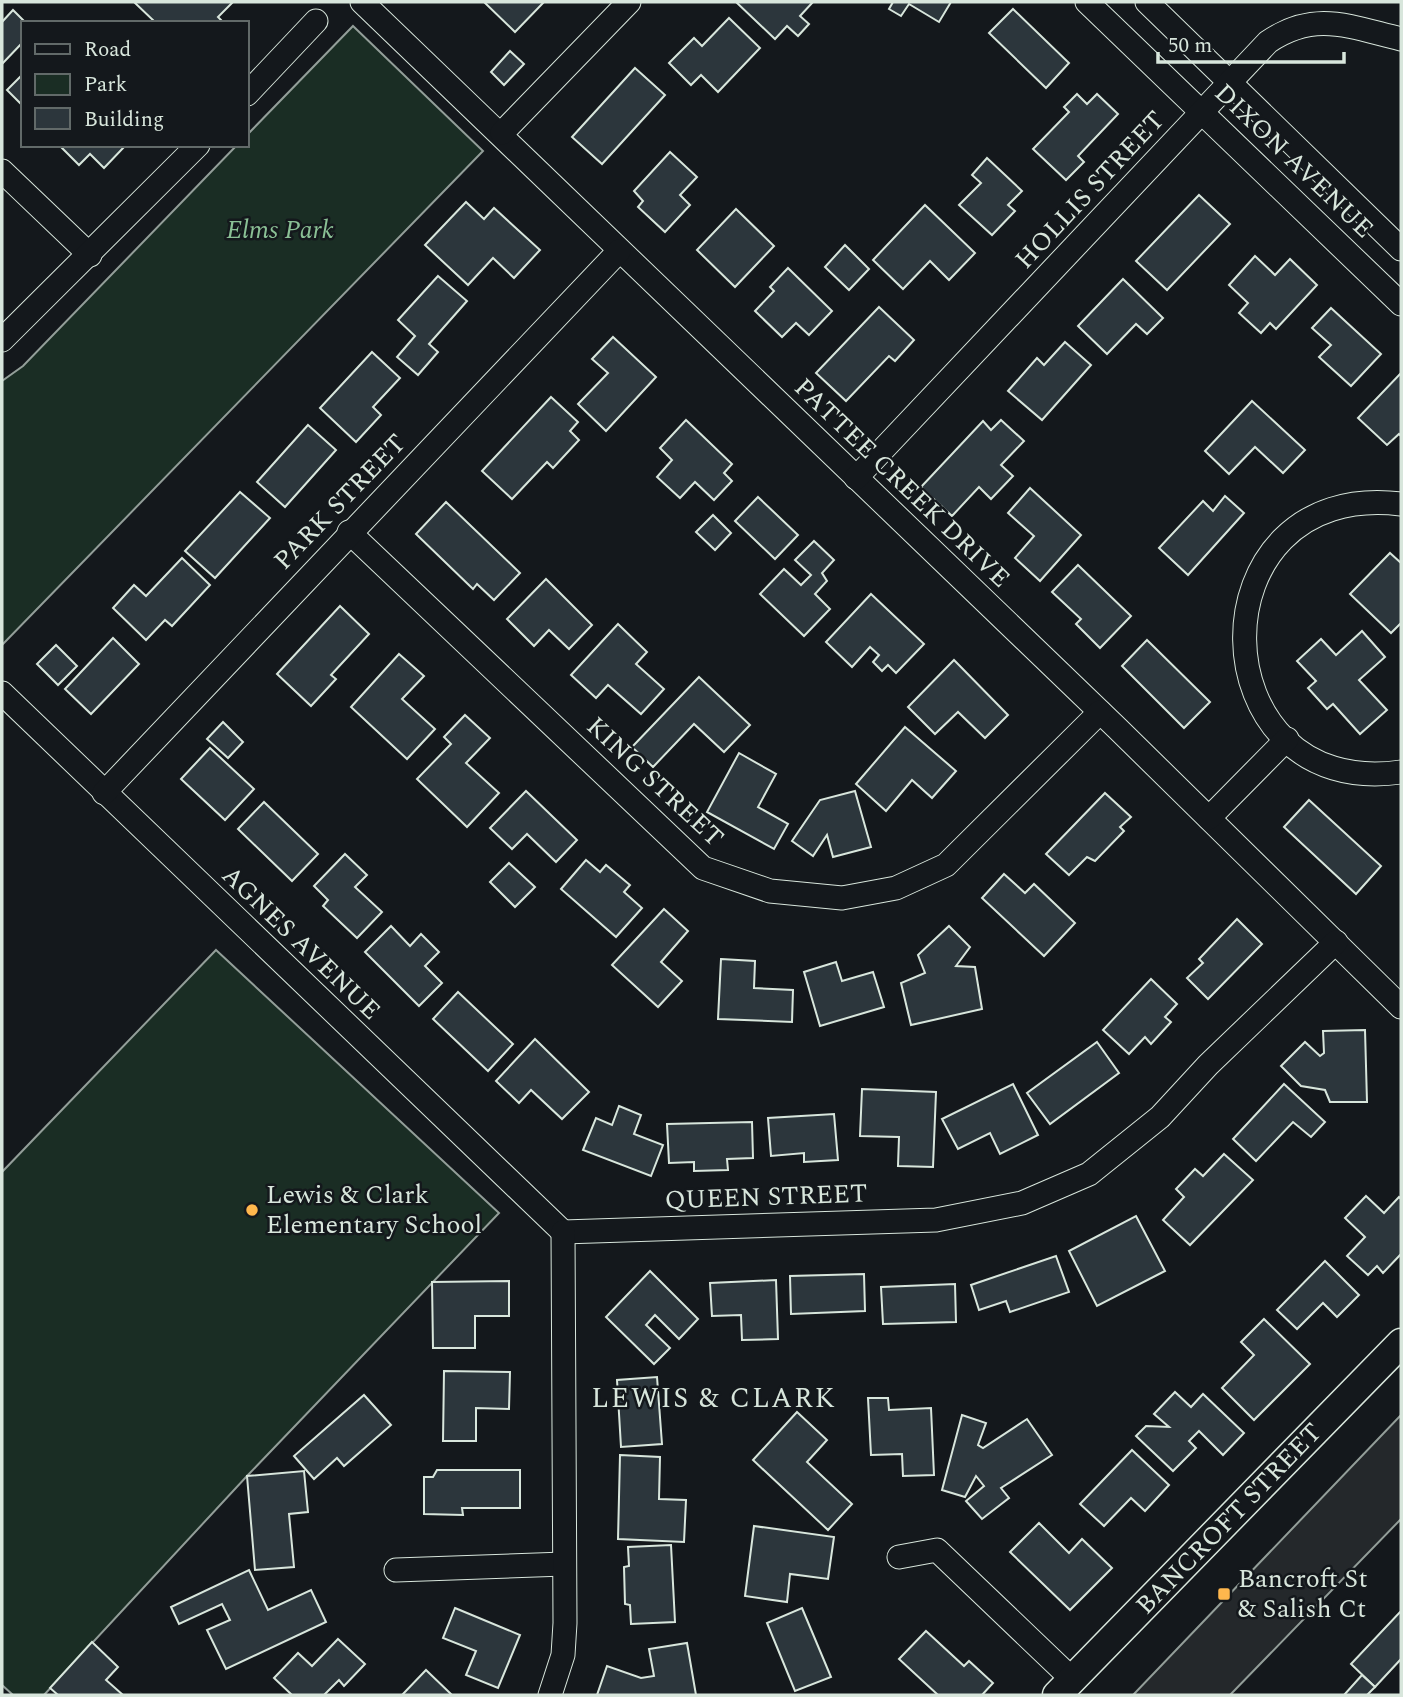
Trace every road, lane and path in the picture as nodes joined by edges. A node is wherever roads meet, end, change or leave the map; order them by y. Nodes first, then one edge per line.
1 (362, 2) edge
2 (629, 2) edge
3 (1087, 2) edge
4 (1147, 2) edge
5 (316, 21) dead end
6 (1401, 39) edge
7 (1229, 83) junction
8 (248, 93) edge
9 (1202, 111) junction
10 (502, 133) junction
11 (196, 147) edge
12 (2, 171) edge
13 (1401, 250) edge
14 (619, 251) junction
15 (90, 255) junction
16 (1401, 304) edge
17 (2, 340) edge
18 (856, 478) junction
19 (1401, 505) edge
20 (349, 532) junction
21 (2, 693) edge
22 (1100, 712) junction
23 (1287, 739) junction
24 (1401, 772) edge
25 (104, 793) junction
26 (1209, 818) junction
27 (1336, 942) junction
28 (1401, 1007) edge
29 (563, 1232) junction
30 (1401, 1343) edge
31 (899, 1557) dead end
32 (564, 1564) junction
33 (396, 1570) dead end
34 (1064, 1687) edge
35 (550, 1695) edge

1 - 10 street, PATTEE CREEK DRIVE
2 - 10 street
3 - 9 street, DIXON AVENUE
4 - 7 street, DIXON AVENUE
5 - 8 street
6 - 7 street, HOLLIS STREET
7 - 9 street, HOLLIS STREET
7 - 13 street, DIXON AVENUE
9 - 16 street, DIXON AVENUE
9 - 18 street, HOLLIS STREET
10 - 14 street, PATTEE CREEK DRIVE
11 - 15 street
12 - 15 street
14 - 18 street, PATTEE CREEK DRIVE
14 - 20 street, PARK STREET
15 - 17 street
18 - 22 street, PATTEE CREEK DRIVE
19 - 23 street
20 - 22 street, KING STREET
20 - 25 street, PARK STREET
21 - 25 street, AGNES AVENUE
22 - 26 street, PATTEE CREEK DRIVE
23 - 24 street
23 - 26 street
25 - 29 street, AGNES AVENUE
26 - 27 street, PATTEE CREEK DRIVE
27 - 28 street, PATTEE CREEK DRIVE
27 - 29 street, QUEEN STREET
29 - 32 street
30 - 34 street, BANCROFT STREET
31 - 34 street
32 - 33 street
32 - 35 street

